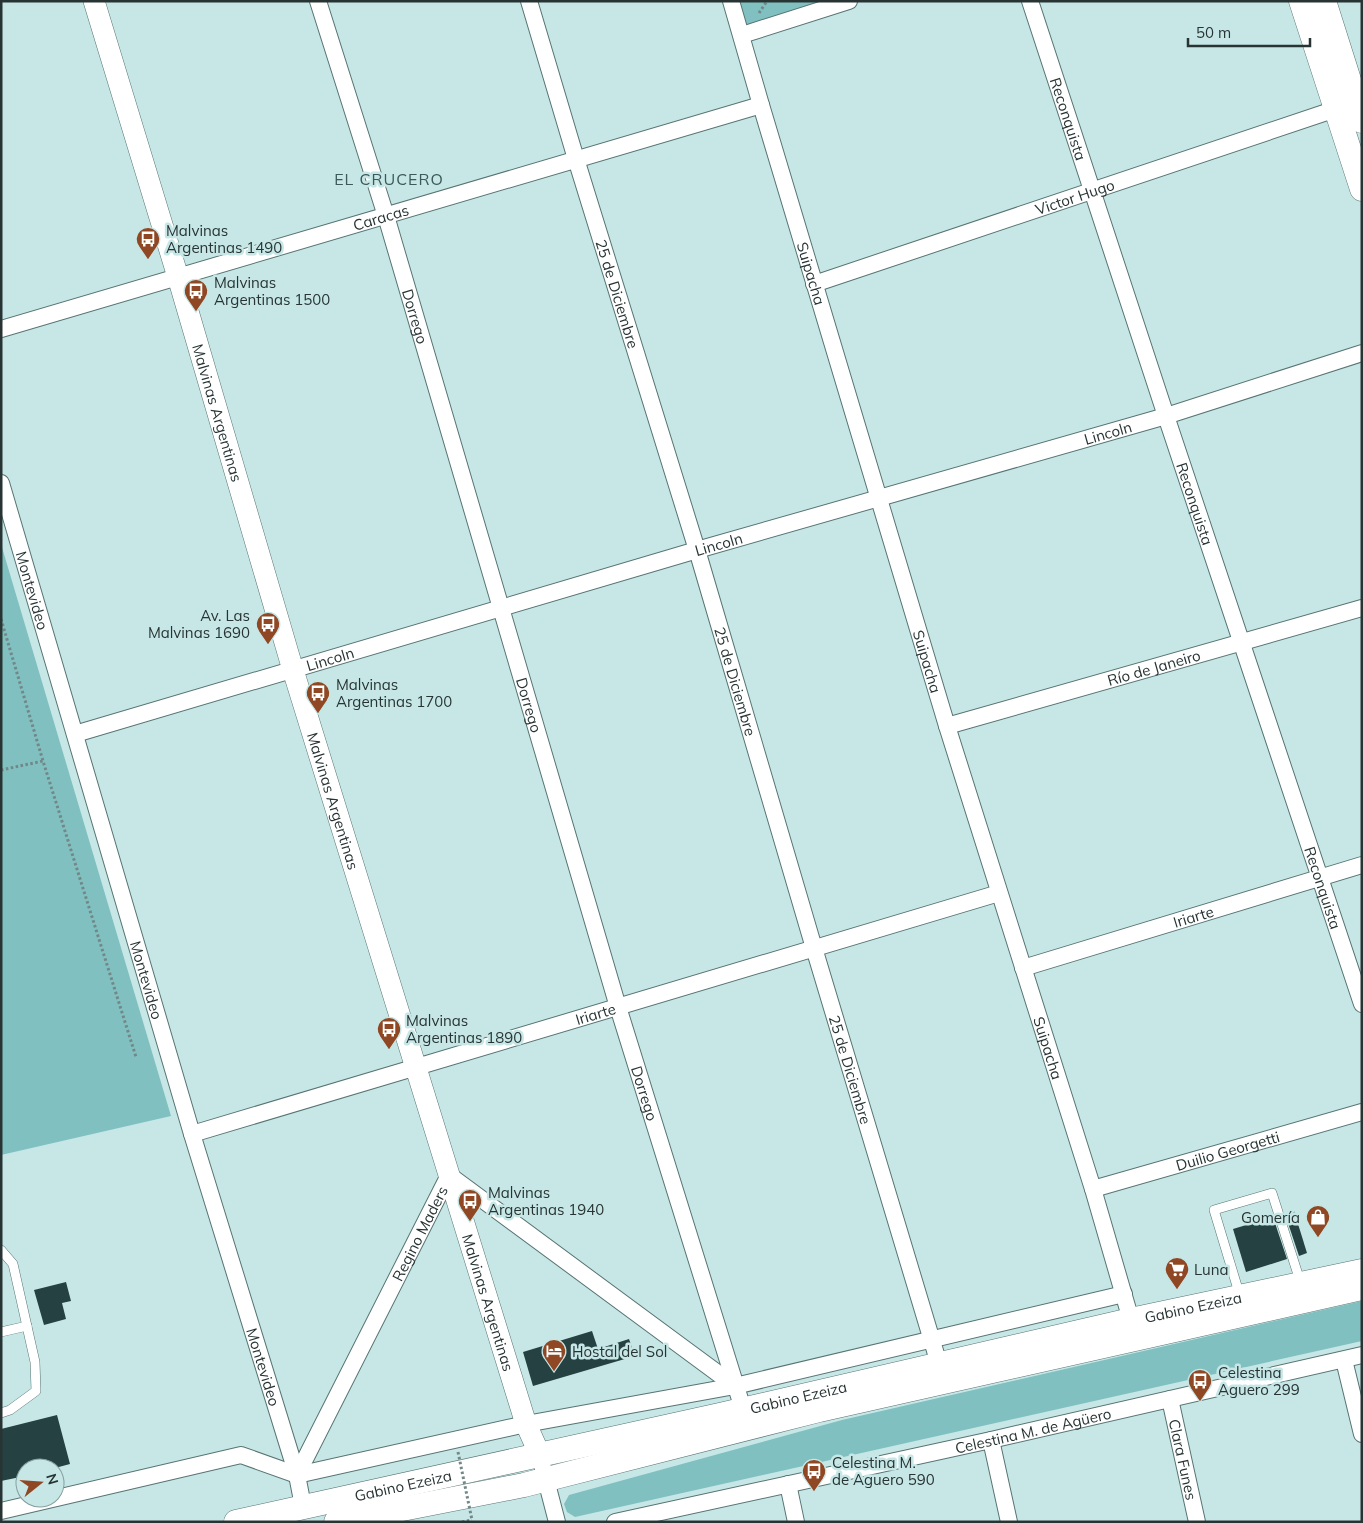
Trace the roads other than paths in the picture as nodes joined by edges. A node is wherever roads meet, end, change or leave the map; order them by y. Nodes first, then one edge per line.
1 (94, 1) edge
2 (318, 1) edge
3 (529, 1) edge
4 (731, 1) edge
5 (849, 1) edge
6 (1030, 1) edge
7 (1301, 1) edge
8 (1324, 1) edge
9 (742, 35) junction
10 (1356, 85) edge
11 (760, 105) junction
12 (1336, 110) junction
13 (1362, 121) edge
14 (576, 159) junction
15 (1362, 189) edge
16 (1093, 192) junction
17 (386, 216) junction
18 (178, 277) junction
19 (814, 284) junction
20 (1, 329) edge
21 (1362, 353) edge
22 (1166, 416) junction
23 (1, 482) edge
24 (878, 498) junction
25 (697, 550) junction
26 (500, 608) junction
27 (1362, 608) edge
28 (1240, 642) junction
29 (293, 670) junction
30 (946, 726) junction
31 (75, 734) junction
32 (1362, 865) edge
33 (1320, 878) junction
34 (1000, 893) junction
35 (814, 948) junction
36 (1023, 968) junction
37 (1362, 1004) edge
38 (618, 1007) junction
39 (416, 1067) junction
40 (1361, 1116) edge
41 (192, 1134) junction
42 (449, 1175) junction
43 (1093, 1189) junction
44 (1, 1250) edge
45 (1362, 1271) edge
46 (1301, 1284) junction
47 (1362, 1288) edge
48 (1124, 1294) junction
49 (1240, 1297) junction
50 (1131, 1320) junction
51 (27, 1326) junction
52 (1, 1332) edge
53 (932, 1339) junction
54 (1362, 1355) edge
55 (1344, 1360) junction
56 (939, 1364) junction
57 (735, 1386) junction
58 (1170, 1399) junction
59 (742, 1409) junction
60 (1, 1413) edge
61 (526, 1424) junction
62 (1362, 1434) edge
63 (991, 1440) junction
64 (539, 1453) junction
65 (297, 1475) junction
66 (546, 1480) junction
67 (788, 1484) junction
68 (303, 1506) junction
69 (1, 1511) edge
70 (236, 1522) edge
71 (336, 1522) edge
72 (557, 1522) edge
73 (615, 1522) edge
74 (796, 1522) edge
75 (1009, 1522) edge
76 (1196, 1522) edge

1 - 18 street, Malvinas Argentinas
2 - 17 street, Dorrego
3 - 14 street, 25 de Diciembre
4 - 9 street, Suipacha
5 - 9 street
6 - 16 street, Reconquista
7 - 12 main road
8 - 10 main road
9 - 11 street, Suipacha
10 - 13 main road
11 - 14 street, Caracas
11 - 19 street, Suipacha
12 - 15 main road
12 - 16 street, Victor Hugo
14 - 17 street, Caracas
14 - 25 street, 25 de Diciembre
16 - 19 street, Victor Hugo
16 - 22 street, Reconquista
17 - 18 street, Caracas
17 - 26 street, Dorrego
18 - 20 street, Caracas
18 - 29 street, Malvinas Argentinas
19 - 24 street, Suipacha
21 - 22 street, Lincoln
22 - 24 street, Lincoln
22 - 28 street, Reconquista
23 - 31 street, Montevideo
24 - 25 street, Lincoln
24 - 30 street, Suipacha
25 - 26 street, Lincoln
25 - 35 street, 25 de Diciembre
26 - 29 street, Lincoln
26 - 38 street, Dorrego
27 - 28 street, Río de Janeiro
28 - 30 street, Río de Janeiro
28 - 33 street, Reconquista
29 - 31 street, Lincoln
29 - 39 street, Malvinas Argentinas
30 - 34 street, Suipacha
31 - 41 street, Montevideo
32 - 33 street, Iriarte
33 - 36 street, Iriarte
33 - 37 street, Reconquista
34 - 35 street, Iriarte
34 - 36 street, Suipacha
35 - 38 street, Iriarte
35 - 53 street, 25 de Diciembre
36 - 43 street, Suipacha
38 - 39 street, Iriarte
38 - 57 street, Dorrego
39 - 41 street, Iriarte
39 - 42 street, Malvinas Argentinas
40 - 43 street, Duilio Georgetti
41 - 65 street, Montevideo
42 - 57 street, Regino Maders
42 - 61 street, Malvinas Argentinas
42 - 65 street, Regino Maders
43 - 48 street, Suipacha
44 - 51 lane
45 - 46 main road, Gabino Ezeiza
46 - 49 main road, Gabino Ezeiza
46 - 49 lane
47 - 66 main road, Gabino Ezeiza
48 - 50 street, Suipacha
48 - 53 street
49 - 50 main road, Gabino Ezeiza
50 - 56 main road, Gabino Ezeiza
51 - 52 lane
51 - 60 lane
53 - 56 street, 25 de Diciembre
53 - 57 street
54 - 55 street, Celestina M. de Agüero
55 - 58 street, Celestina M. de Agüero
55 - 62 street
56 - 59 main road, Gabino Ezeiza
57 - 59 street, Dorrego
57 - 61 street
58 - 63 street, Celestina M. de Agüero
58 - 76 street, Clara Funes
59 - 64 main road, Gabino Ezeiza
61 - 64 street, Malvinas Argentinas
61 - 65 street
63 - 67 street, Celestina M. de Agüero
63 - 75 street
64 - 66 street
64 - 68 main road, Gabino Ezeiza
65 - 68 street, Montevideo
65 - 69 street
66 - 71 main road, Gabino Ezeiza
66 - 72 street
67 - 73 street, Celestina M. de Agüero
67 - 74 street
68 - 70 main road, Gabino Ezeiza

